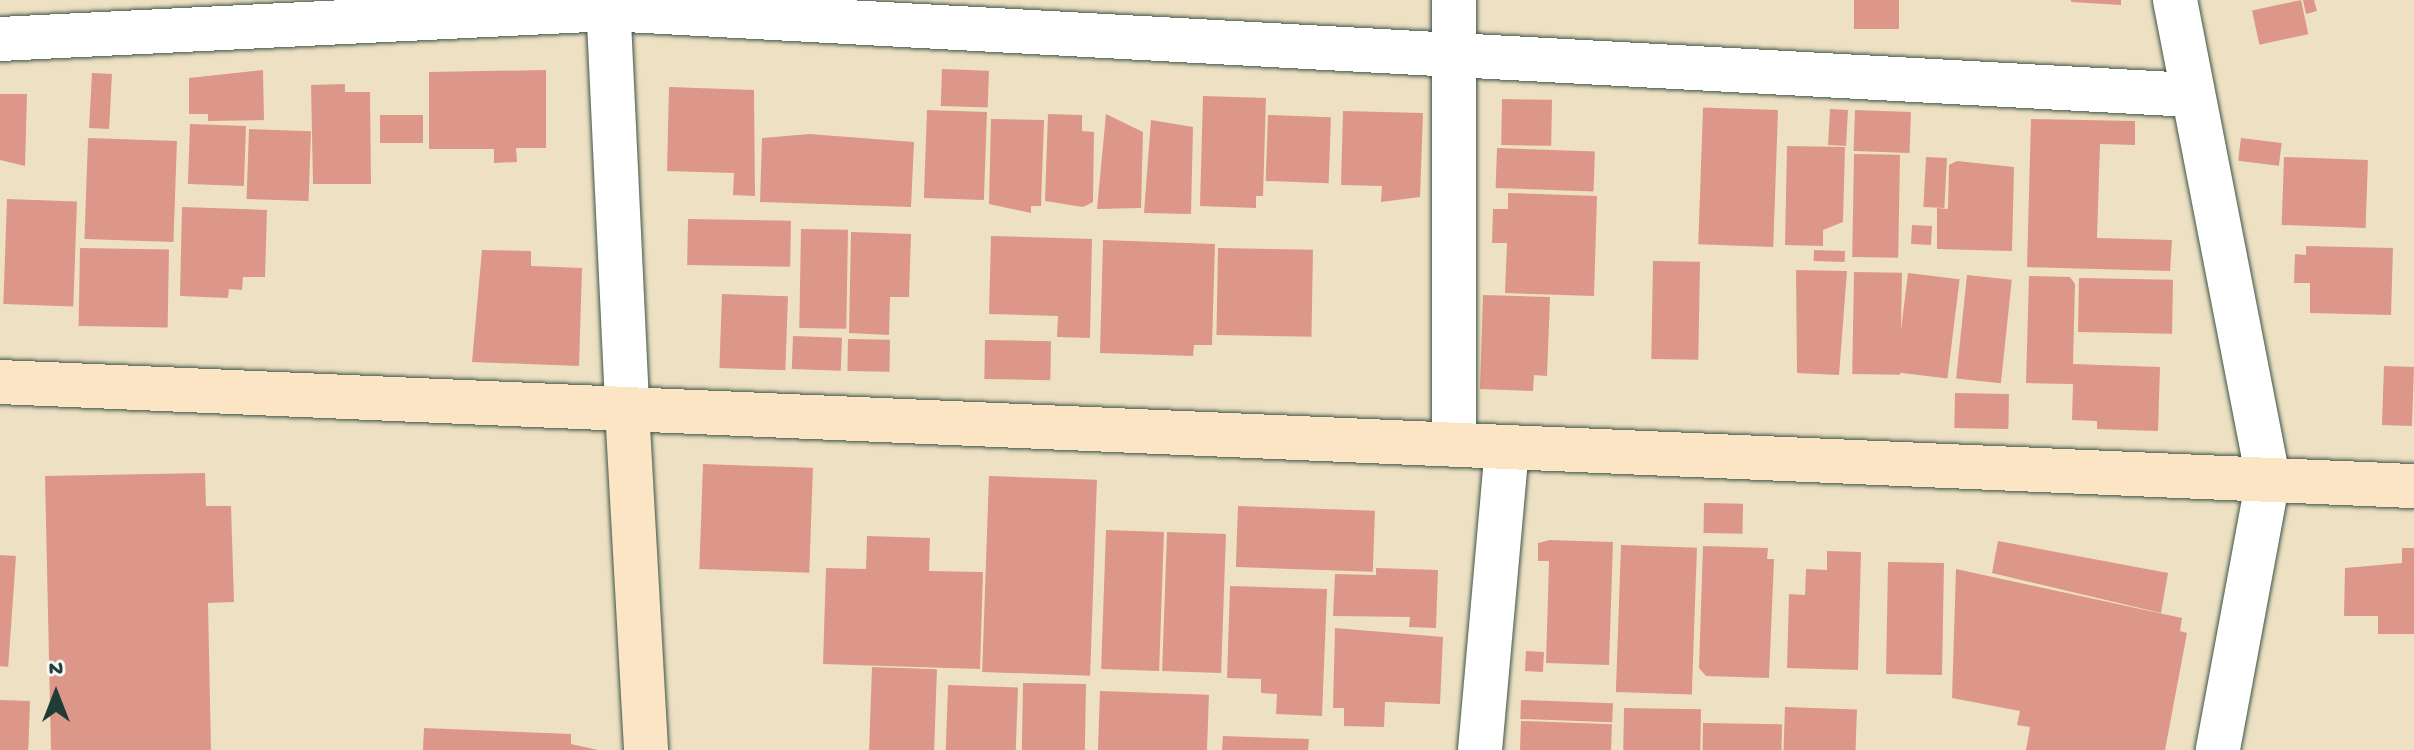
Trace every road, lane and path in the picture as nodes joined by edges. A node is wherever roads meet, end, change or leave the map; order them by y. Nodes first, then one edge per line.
1 (1454, 0) edge
2 (2175, 0) edge
3 (608, 5) edge
4 (0, 39) edge
5 (1454, 58) junction
6 (2193, 95) junction
7 (0, 382) edge
8 (627, 409) junction
9 (1454, 445) junction
10 (1507, 447) junction
11 (2268, 479) junction
12 (2414, 486) edge
13 (646, 750) edge
14 (1480, 750) edge
15 (2218, 750) edge

1 - 5 street
2 - 6 street
3 - 4 street
3 - 5 street
3 - 8 street
5 - 6 street
5 - 9 street
6 - 11 street
7 - 8 street
8 - 9 street
8 - 13 street
9 - 10 street
10 - 11 street
10 - 14 street
11 - 12 street
11 - 15 street

